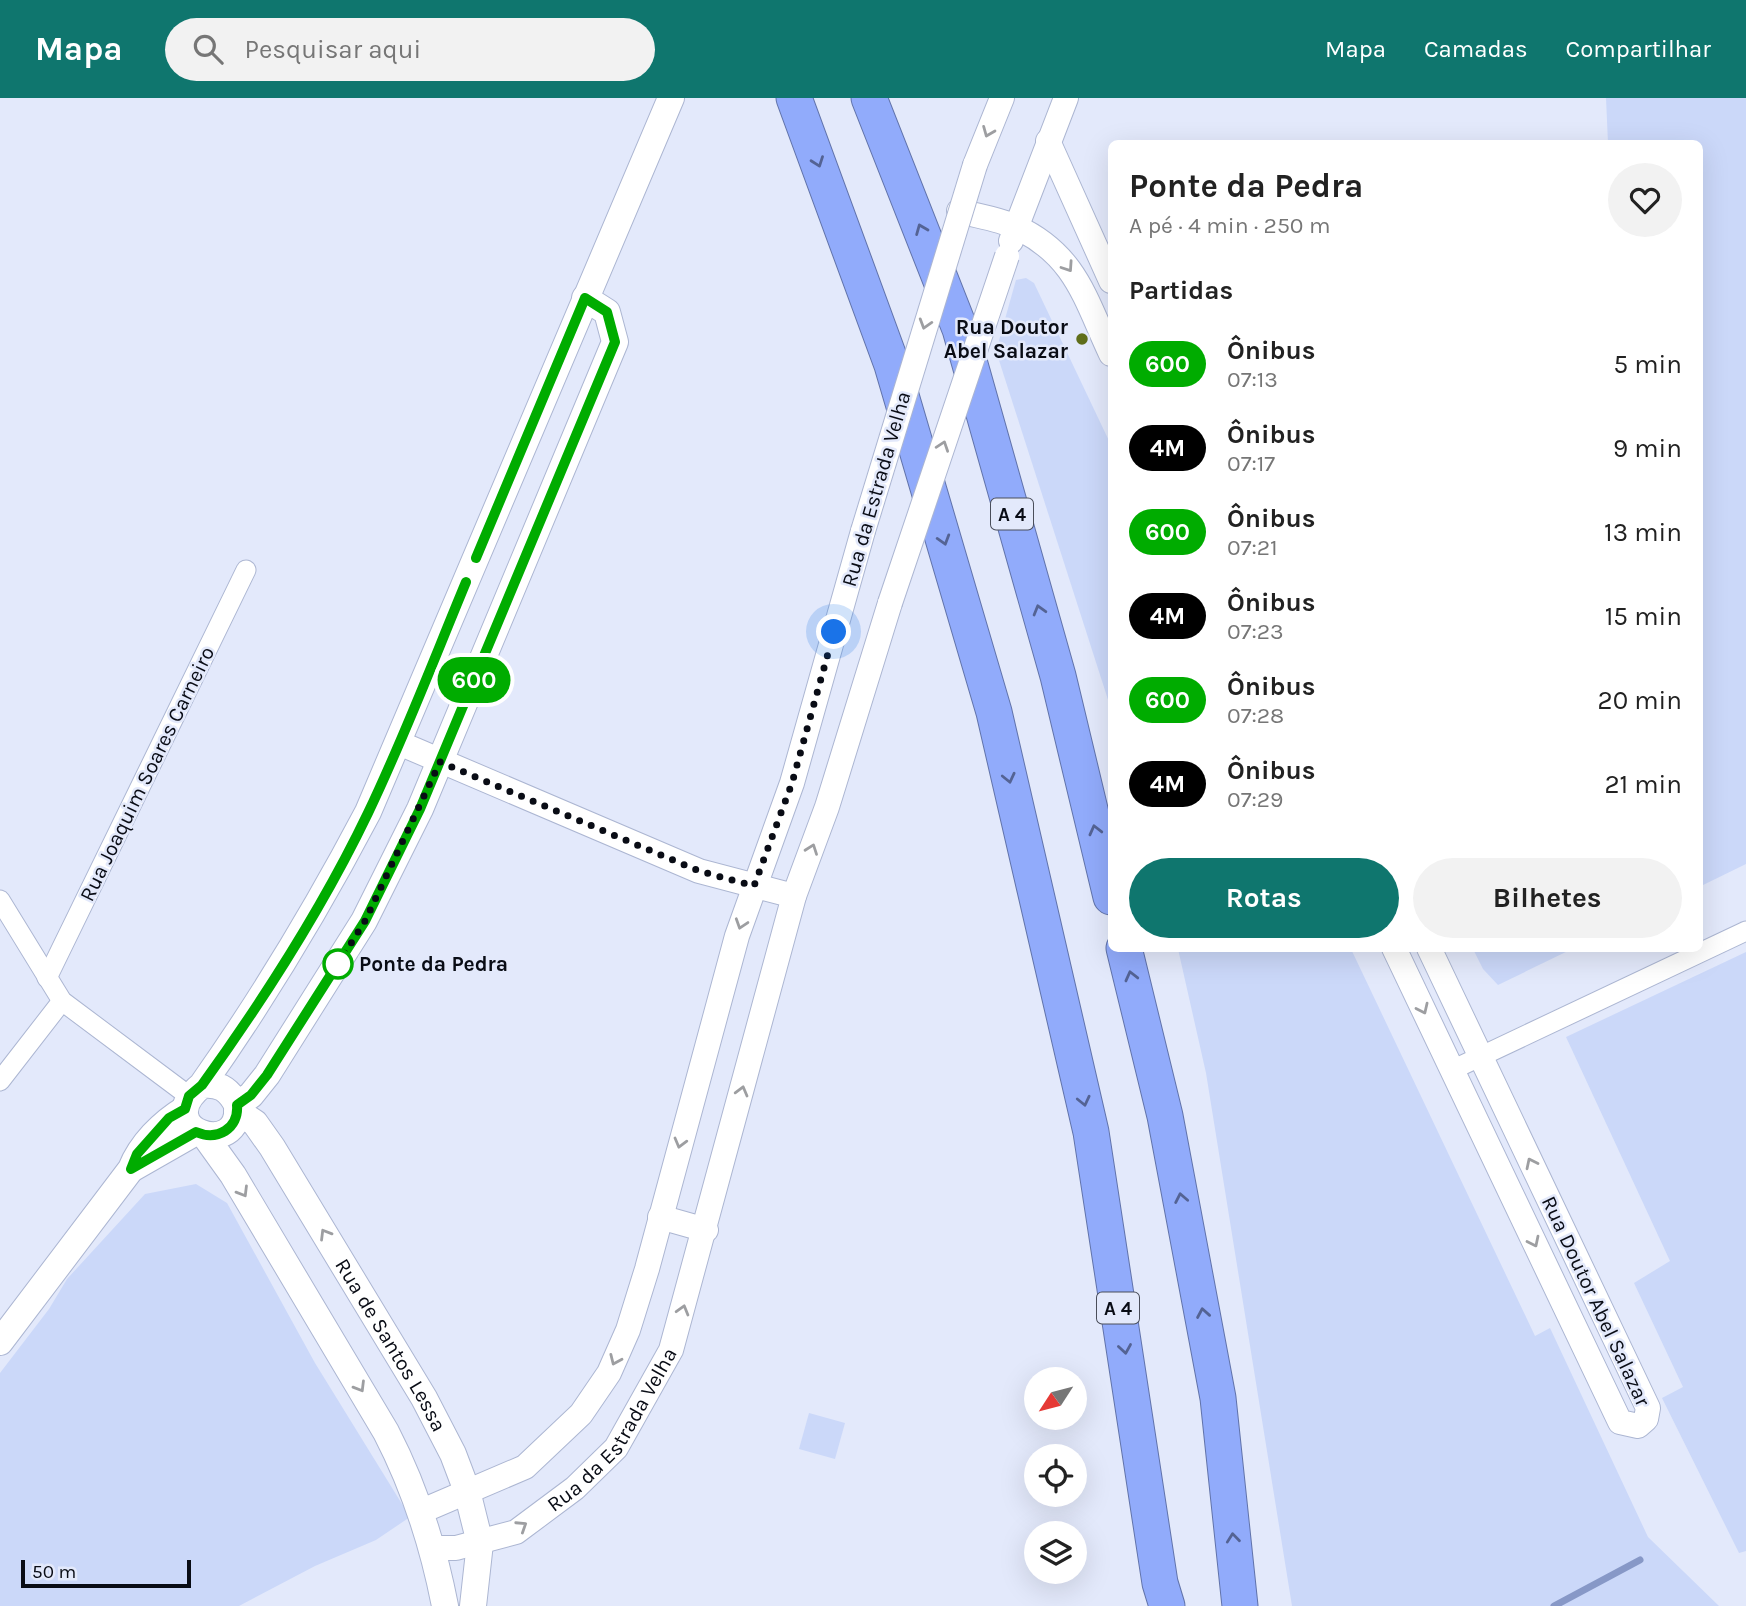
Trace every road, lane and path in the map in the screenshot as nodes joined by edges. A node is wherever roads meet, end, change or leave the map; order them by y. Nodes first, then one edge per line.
1 (671, 98) edge
2 (794, 98) edge
3 (869, 98) edge
4 (1002, 98) edge
5 (1066, 98) edge
6 (1048, 142) junction
7 (958, 211) junction
8 (1005, 224) junction
9 (1108, 274) edge
10 (585, 298) junction
11 (1108, 348) edge
12 (246, 570) dead end
13 (399, 743) junction
14 (440, 762) junction
15 (1108, 884) edge
16 (754, 886) junction
17 (794, 896) junction
18 (0, 900) edge
19 (1746, 931) edge
20 (1703, 951) edge
21 (1125, 952) edge
22 (1396, 952) edge
23 (1431, 952) edge
24 (1701, 952) edge
25 (47, 978) junction
26 (62, 1001) junction
27 (1480, 1056) junction
28 (1452, 1070) junction
29 (0, 1081) edge
30 (237, 1108) junction
31 (195, 1111) junction
32 (660, 1217) junction
33 (706, 1230) junction
34 (0, 1342) edge
35 (467, 1491) junction
36 (422, 1511) junction
37 (480, 1543) junction
38 (433, 1548) junction
39 (1161, 1598) edge
40 (445, 1606) edge
41 (473, 1606) edge
42 (1240, 1606) edge

1 - 10 main road
2 -> 39 highway, A 4
15 -> 3 highway, A 4
4 -> 7 street, Rua da Estrada Velha, bridge
5 - 6 street, Rua da Estrada Velha
6 - 8 street, Rua da Estrada Velha
6 - 9 street
7 - 8 street
7 -> 16 street, Rua da Estrada Velha, bridge
8 -> 11 street
17 -> 8 street, Rua da Estrada Velha, bridge
10 - 13 main road
10 - 14 main road
12 - 25 street, Rua Joaquim Soares Carneiro
13 - 14 street
13 - 31 main road
14 - 16 street
14 - 30 main road
16 - 17 street
16 -> 32 street, Rua da Estrada Velha
33 -> 17 street, Rua da Estrada Velha
18 - 25 street
19 - 20 street
42 -> 21 highway
22 -> 28 street, Rua Doutor Abel Salazar
23 - 27 street, Rua Doutor Abel Salazar
24 - 27 street
25 - 26 street
26 - 29 street
26 - 31 street
27 - 28 street
28 -> 27 street, Rua Doutor Abel Salazar
30 - 31 main road, Rua de Santos Lessa
30 - 31 main road
35 -> 30 main road, Rua de Santos Lessa
31 - 34 main road
31 -> 36 main road
32 - 33 street
32 -> 35 street, Rua da Estrada Velha
37 -> 33 street, Rua da Estrada Velha
35 - 36 street, Rua da Estrada Velha
35 - 37 main road, Rua de Santos Lessa
36 - 38 main road
37 - 38 street, Rua da Estrada Velha
37 - 41 main road, Rua de Santos Lessa
38 - 40 main road

